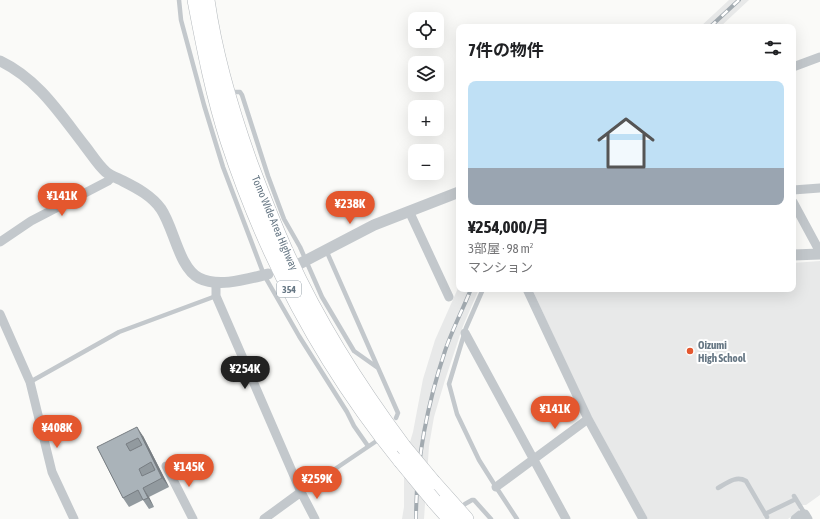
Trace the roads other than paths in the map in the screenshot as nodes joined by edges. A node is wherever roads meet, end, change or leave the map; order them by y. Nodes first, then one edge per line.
1 (179, 0) edge
2 (195, 0) edge
3 (207, 0) edge
4 (820, 57) edge
5 (0, 61) edge
6 (796, 66) edge
7 (227, 93) junction
8 (113, 176) junction
9 (820, 188) edge
10 (796, 190) edge
11 (456, 193) edge
12 (796, 208) edge
13 (409, 211) junction
14 (0, 242) edge
15 (326, 250) junction
16 (820, 253) edge
17 (796, 255) edge
18 (303, 261) junction
19 (266, 275) junction
20 (216, 282) junction
21 (482, 292) edge
22 (528, 292) edge
23 (216, 296) junction
24 (449, 297) dead end
25 (0, 314) edge
26 (464, 333) junction
27 (378, 368) junction
28 (30, 382) junction
29 (396, 418) dead end
30 (588, 419) junction
31 (375, 442) dead end
32 (368, 446) junction
33 (534, 459) junction
34 (166, 466) dead end
35 (496, 487) junction
36 (718, 488) dead end
37 (301, 492) junction
38 (465, 512) edge
39 (806, 517) edge
40 (74, 519) edge
41 (193, 519) edge
42 (264, 519) edge
43 (315, 519) edge
44 (450, 519) edge
45 (491, 519) edge
46 (517, 519) edge
47 (566, 519) edge
48 (643, 519) edge
49 (795, 519) edge

1 - 19 lane
2 - 44 highway, Tomo Wide Area Highway / 354, bridge
3 - 7 highway, Tomo Wide Area Highway / 354
4 - 6 street
5 - 8 street
7 - 18 lane
7 - 38 highway, Tomo Wide Area Highway / 354, bridge
8 - 14 street
8 - 20 street
9 - 10 street
11 - 13 street
12 - 16 street
13 - 15 street
13 - 24 street
15 - 18 street
15 - 27 lane
16 - 17 street
18 - 27 lane
19 - 20 street
19 - 32 lane
20 - 23 street
21 - 26 lane
22 - 30 street
23 - 28 lane
23 - 37 street
25 - 28 street
26 - 33 street
26 - 35 lane
27 - 29 lane
28 - 40 street
30 - 33 street
30 - 48 street
31 - 32 lane
32 - 37 lane
33 - 35 street
33 - 47 street
34 - 41 street
35 - 46 lane
36 - 39 lane
37 - 42 street
37 - 43 street
38 - 45 lane
39 - 49 street

